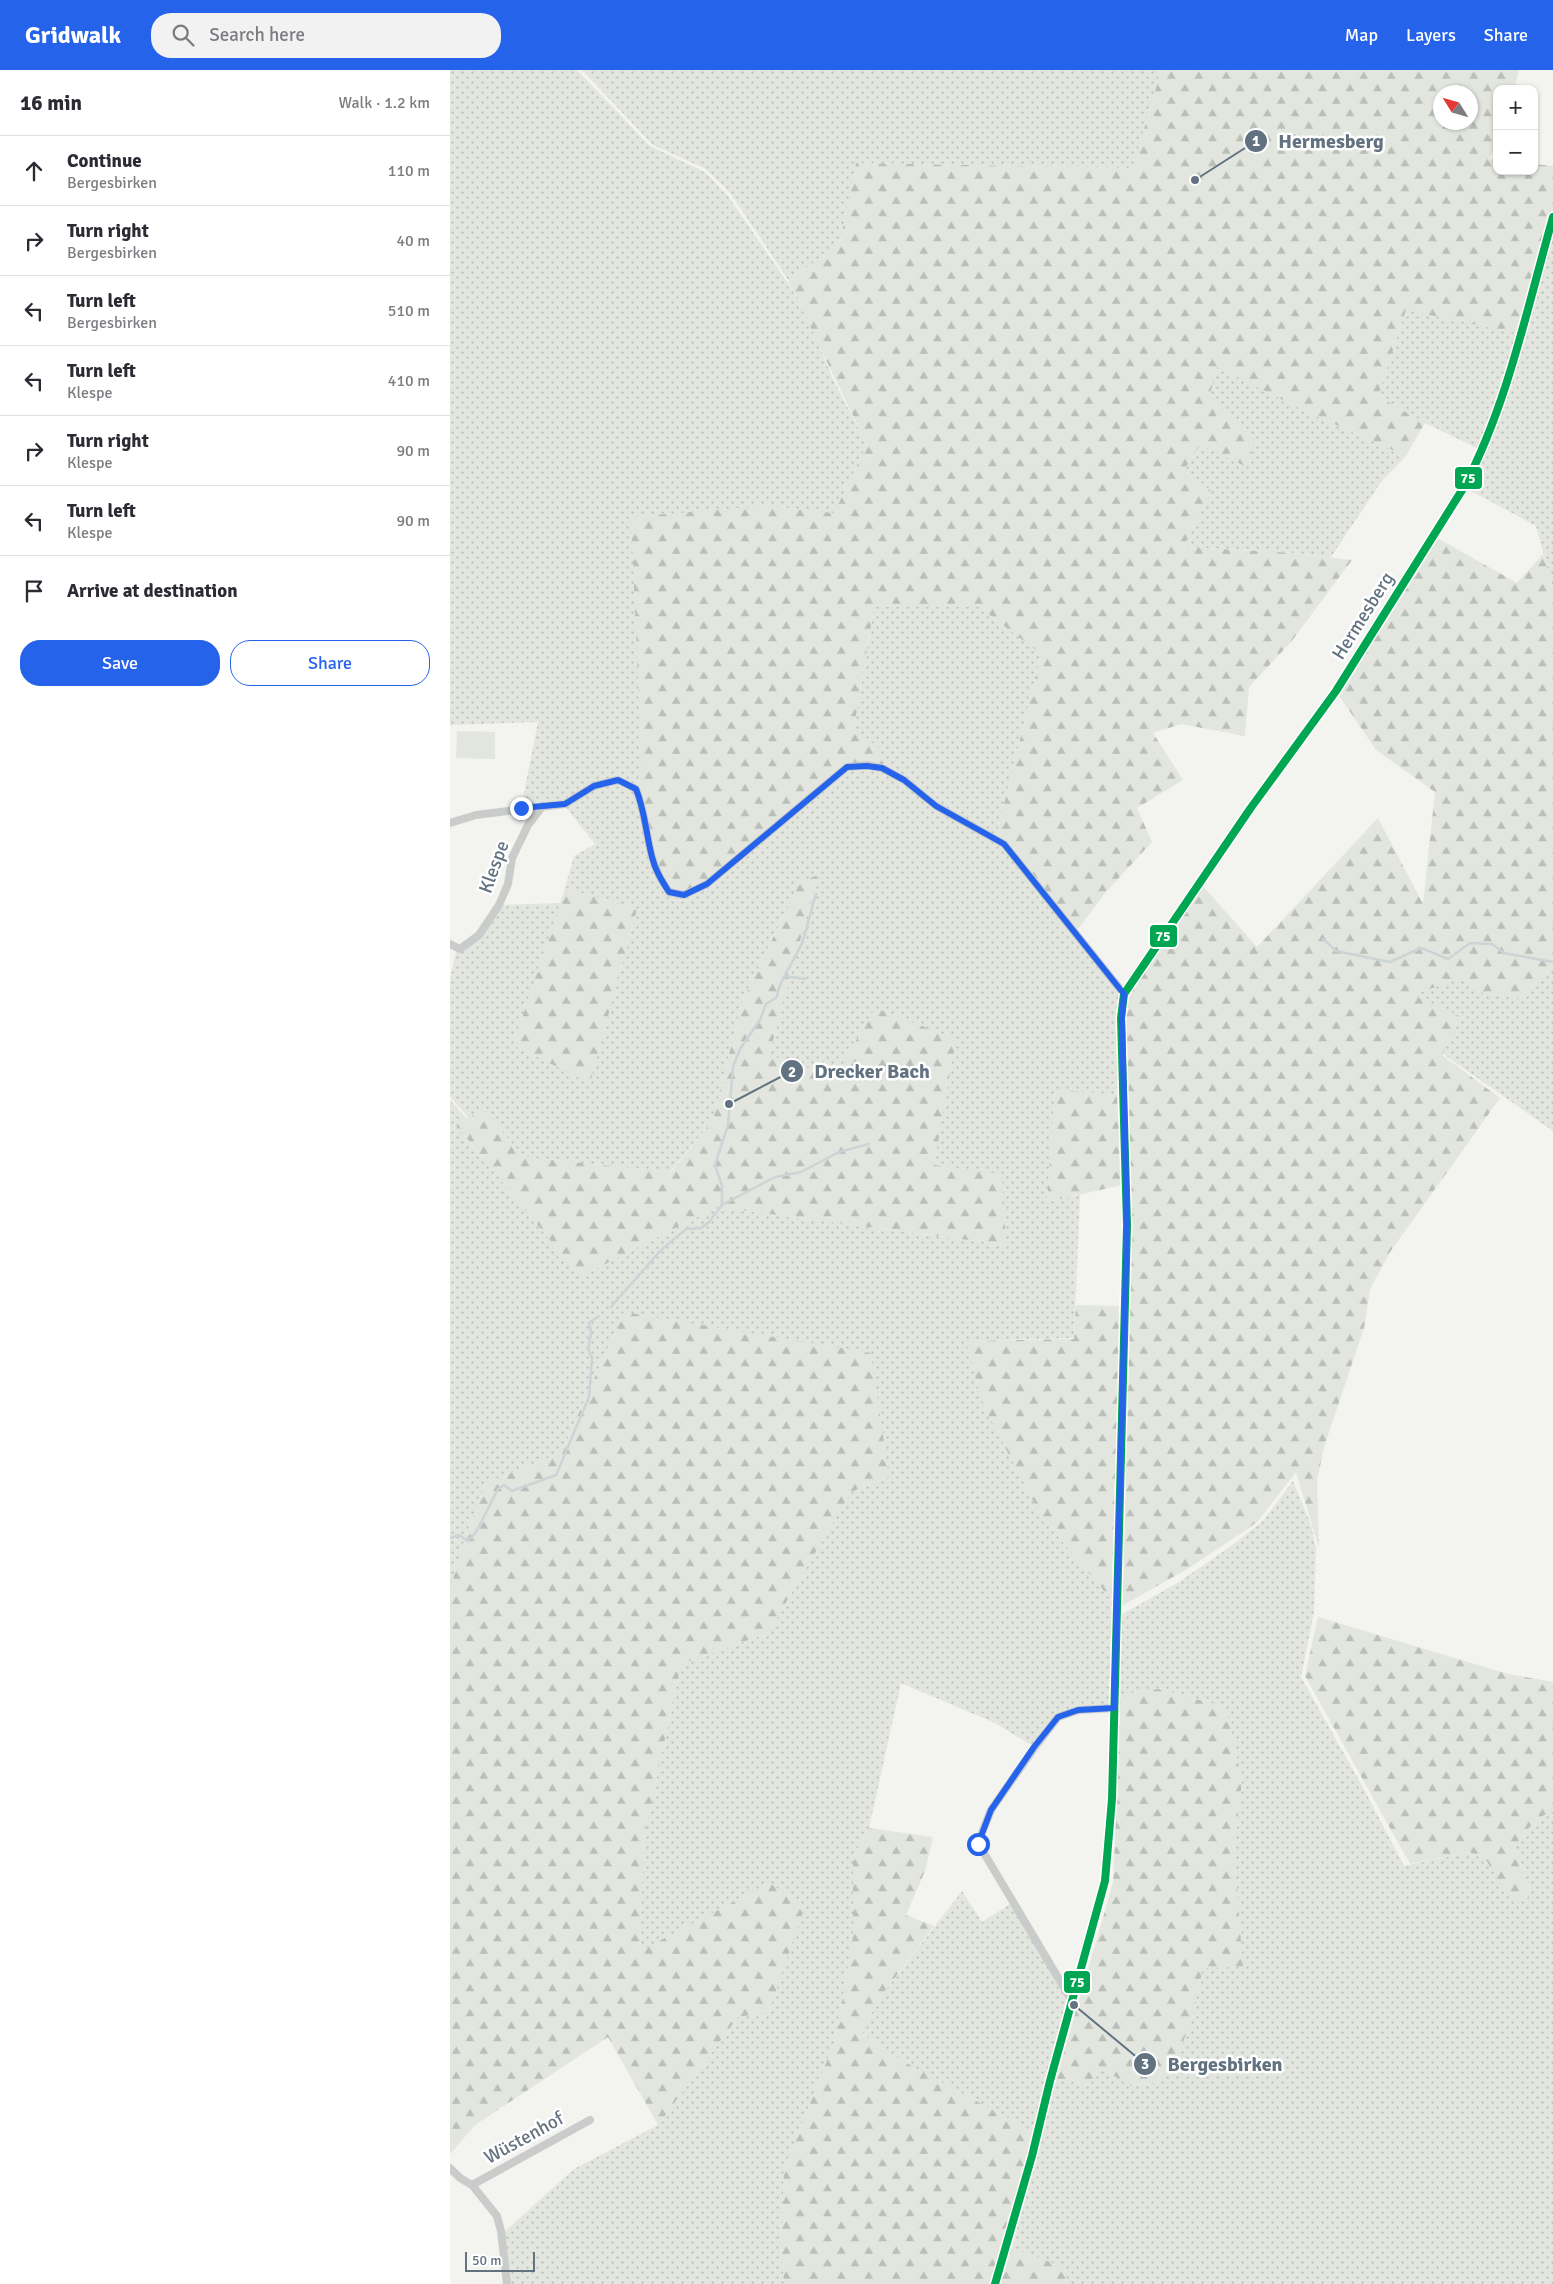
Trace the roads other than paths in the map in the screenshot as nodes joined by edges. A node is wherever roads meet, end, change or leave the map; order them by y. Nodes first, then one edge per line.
1 (1553, 217) edge
2 (542, 807) junction
3 (450, 823) edge
4 (450, 944) edge
5 (1124, 994) junction
6 (1114, 1708) junction
7 (1072, 2001) junction
8 (590, 2120) dead end
9 (450, 2168) edge
10 (472, 2185) junction
11 (507, 2284) edge
12 (995, 2284) edge

1 - 5 street, Hermesberg
2 - 3 street, Klespe
2 - 4 street, Klespe
2 - 5 street, Klespe
5 - 6 street
6 - 7 street
6 - 7 street
7 - 12 street
8 - 10 street, Wüstenhof
9 - 10 street, Wüstenhof
10 - 11 street, Wüstenhof

